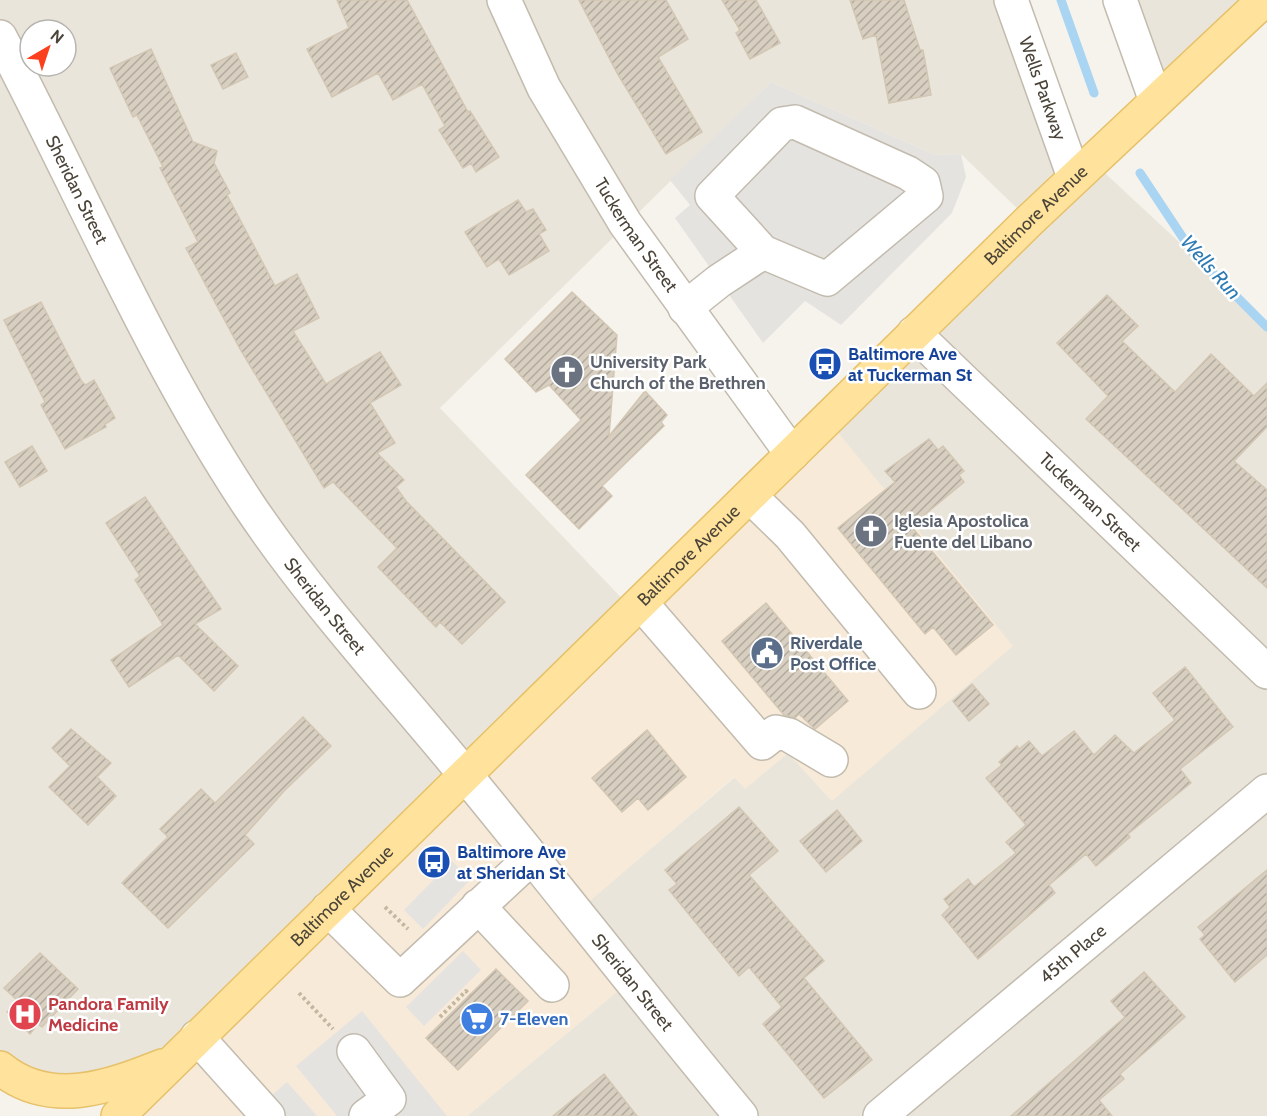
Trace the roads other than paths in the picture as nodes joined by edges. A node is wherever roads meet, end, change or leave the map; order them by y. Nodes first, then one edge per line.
1 (504, 0) edge
2 (1011, 0) edge
3 (1120, 0) edge
4 (1264, 0) edge
5 (0, 37) edge
6 (1156, 101) junction
7 (1074, 177) junction
8 (763, 252) junction
9 (685, 308) junction
10 (914, 333) junction
11 (792, 454) junction
12 (750, 496) junction
13 (641, 603) junction
14 (1267, 672) edge
15 (919, 692) dead end
16 (831, 760) dead end
17 (465, 775) junction
18 (1267, 791) edge
19 (531, 858) junction
20 (478, 906) junction
21 (328, 909) junction
22 (552, 985) dead end
23 (197, 1037) junction
24 (354, 1051) road end
25 (172, 1062) junction
26 (0, 1068) edge
27 (386, 1110) edge
28 (118, 1116) edge
29 (268, 1116) edge
30 (741, 1116) edge
31 (880, 1116) edge

1 - 9 street, Tuckerman Street
2 - 7 street, Wells Parkway
3 - 6 street
4 - 6 main road, Baltimore Avenue
5 - 17 street, Sheridan Street
6 - 7 main road, Baltimore Avenue
7 - 10 main road, Baltimore Avenue
8 - 8 street
8 - 9 street
9 - 11 street, Tuckerman Street
10 - 11 main road, Baltimore Avenue
10 - 14 street, Tuckerman Street
11 - 12 main road, Baltimore Avenue
12 - 13 main road, Baltimore Avenue
12 - 15 street
13 - 16 street
13 - 17 main road, Baltimore Avenue
17 - 19 street, Sheridan Street
17 - 21 main road, Baltimore Avenue
18 - 31 street, 45th Place
19 - 20 street
19 - 30 street, Sheridan Street
20 - 21 street
20 - 22 street
21 - 23 main road, Baltimore Avenue
23 - 25 main road, Baltimore Avenue
23 - 29 street
24 - 27 street
25 - 26 main road
25 - 28 main road, Baltimore Avenue

